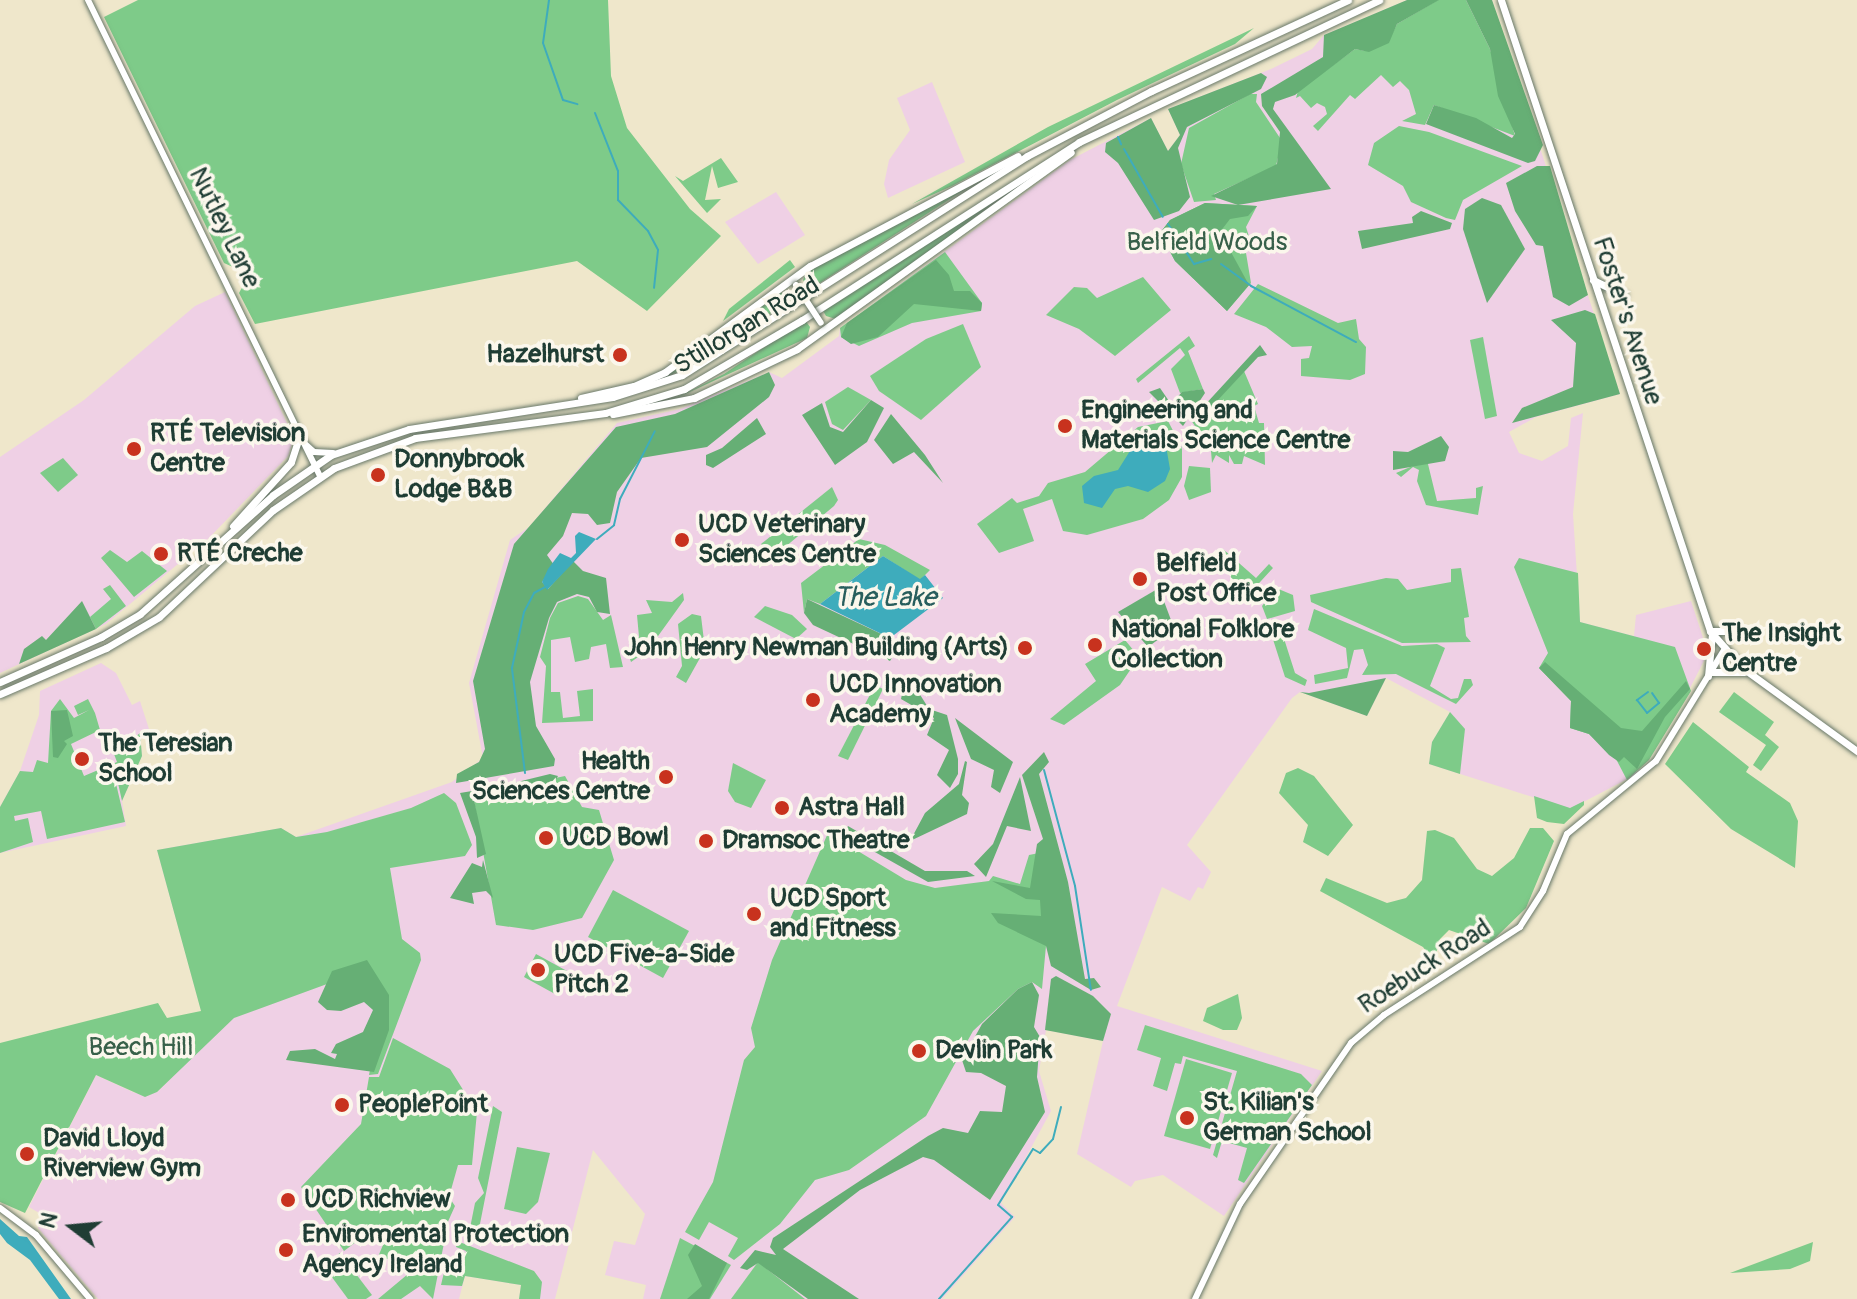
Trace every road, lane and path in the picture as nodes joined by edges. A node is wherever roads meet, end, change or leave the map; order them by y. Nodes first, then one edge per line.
1 (88, 0) edge
2 (1348, 0) edge
3 (1379, 0) edge
4 (1501, 0) edge
5 (1089, 123) junction
6 (1113, 124) junction
7 (1591, 278) junction
8 (794, 281) junction
9 (1624, 295) dead end
10 (826, 331) junction
11 (567, 403) junction
12 (605, 413) junction
13 (299, 437) junction
14 (337, 452) junction
15 (313, 465) junction
16 (320, 476) junction
17 (228, 535) junction
18 (1737, 631) dead end
19 (1711, 633) junction
20 (1724, 650) junction
21 (1709, 674) junction
22 (1750, 674) junction
23 (0, 682) edge
24 (0, 694) edge
25 (1857, 751) edge
26 (0, 1208) edge
27 (90, 1299) edge
28 (1195, 1299) edge

1 - 13 street, Nutley Lane
2 - 5 main road, Stillorgan Road
3 - 6 main road, Stillorgan Road
4 - 7 main road, Foster's Avenue
5 - 8 main road
5 - 11 main road, Stillorgan Road
6 - 10 main road
6 - 12 main road, Stillorgan Road
7 - 9 main road
7 - 19 main road, Foster's Avenue
8 - 10 street, bridge
8 - 11 main road
10 - 12 main road
11 - 14 main road, Stillorgan Road
12 - 16 main road, Stillorgan Road
13 - 14 street
13 - 15 street, Nutley Lane
13 - 17 main road
14 - 15 main road, Stillorgan Road
15 - 16 street, Nutley Lane
15 - 17 main road, Stillorgan Road
16 - 24 main road, Stillorgan Road
17 - 23 main road, Stillorgan Road
18 - 19 main road
19 - 20 main road, Foster's Avenue
19 - 21 main road
20 - 21 street, Roebuck Road
20 - 22 main road, Foster's Avenue
21 - 22 main road
21 - 28 street, Roebuck Road
22 - 25 main road, Foster's Avenue
26 - 27 street

